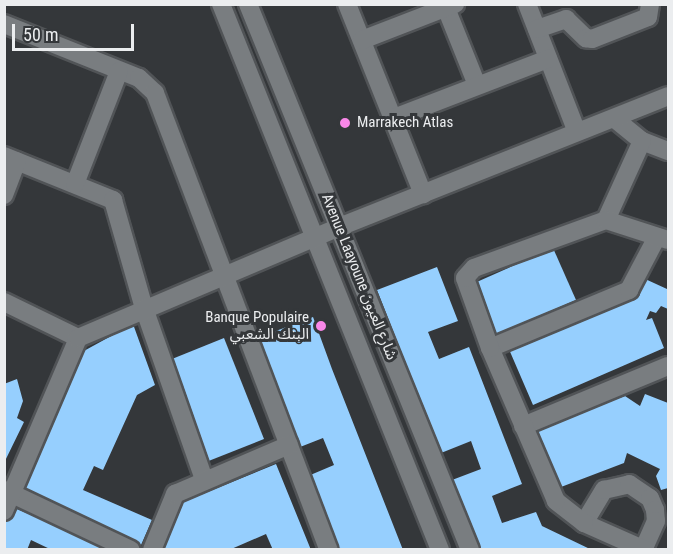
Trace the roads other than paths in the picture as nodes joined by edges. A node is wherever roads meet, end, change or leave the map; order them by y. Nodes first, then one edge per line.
1 (347, 4) edge
2 (527, 4) edge
3 (650, 4) edge
4 (218, 6) edge
5 (451, 6) edge
6 (250, 10) edge
7 (4, 24) edge
8 (537, 29) junction
9 (362, 40) junction
10 (548, 59) junction
11 (119, 71) junction
12 (477, 85) junction
13 (669, 96) edge
14 (394, 118) junction
15 (614, 118) junction
16 (577, 132) junction
17 (642, 141) junction
18 (669, 151) edge
19 (11, 159) edge
20 (75, 184) junction
21 (423, 194) junction
22 (4, 195) edge
23 (606, 220) junction
24 (339, 227) junction
25 (313, 237) junction
26 (663, 238) edge
27 (223, 275) junction
28 (4, 302) edge
29 (144, 308) junction
30 (78, 338) junction
31 (490, 348) junction
32 (669, 366) edge
33 (523, 426) junction
34 (289, 445) junction
35 (204, 479) junction
36 (8, 492) edge
37 (4, 511) edge
38 (584, 523) junction
39 (131, 549) edge
40 (152, 549) edge
41 (329, 549) edge
42 (440, 549) edge
43 (470, 549) edge
44 (645, 549) edge

1 - 9 street
2 - 8 street
3 - 8 street
4 - 6 street
4 - 25 street, Avenue Laayoune شارع العيون
5 - 9 street
5 - 12 street
6 - 24 street, Avenue Laayoune شارع العيون
7 - 11 street
8 - 10 street
9 - 14 street
10 - 12 street
10 - 16 street
11 - 20 street
11 - 27 street
12 - 14 street
13 - 15 street
14 - 21 street
15 - 16 street
15 - 17 street
16 - 21 street
17 - 18 street
17 - 23 street
19 - 20 street
19 - 22 street
20 - 29 street
21 - 24 street
23 - 26 street
23 - 31 street
24 - 25 street
24 - 43 street, Avenue Laayoune شارع العيون
25 - 27 street
25 - 42 street, Avenue Laayoune شارع العيون
26 - 31 street
27 - 29 street
27 - 34 street
28 - 30 street
29 - 30 street
29 - 35 street
30 - 36 street
31 - 33 street
32 - 33 street
33 - 38 street
34 - 35 street
34 - 41 street
35 - 40 street
36 - 37 street
36 - 39 street
38 - 44 street
38 - 44 street

